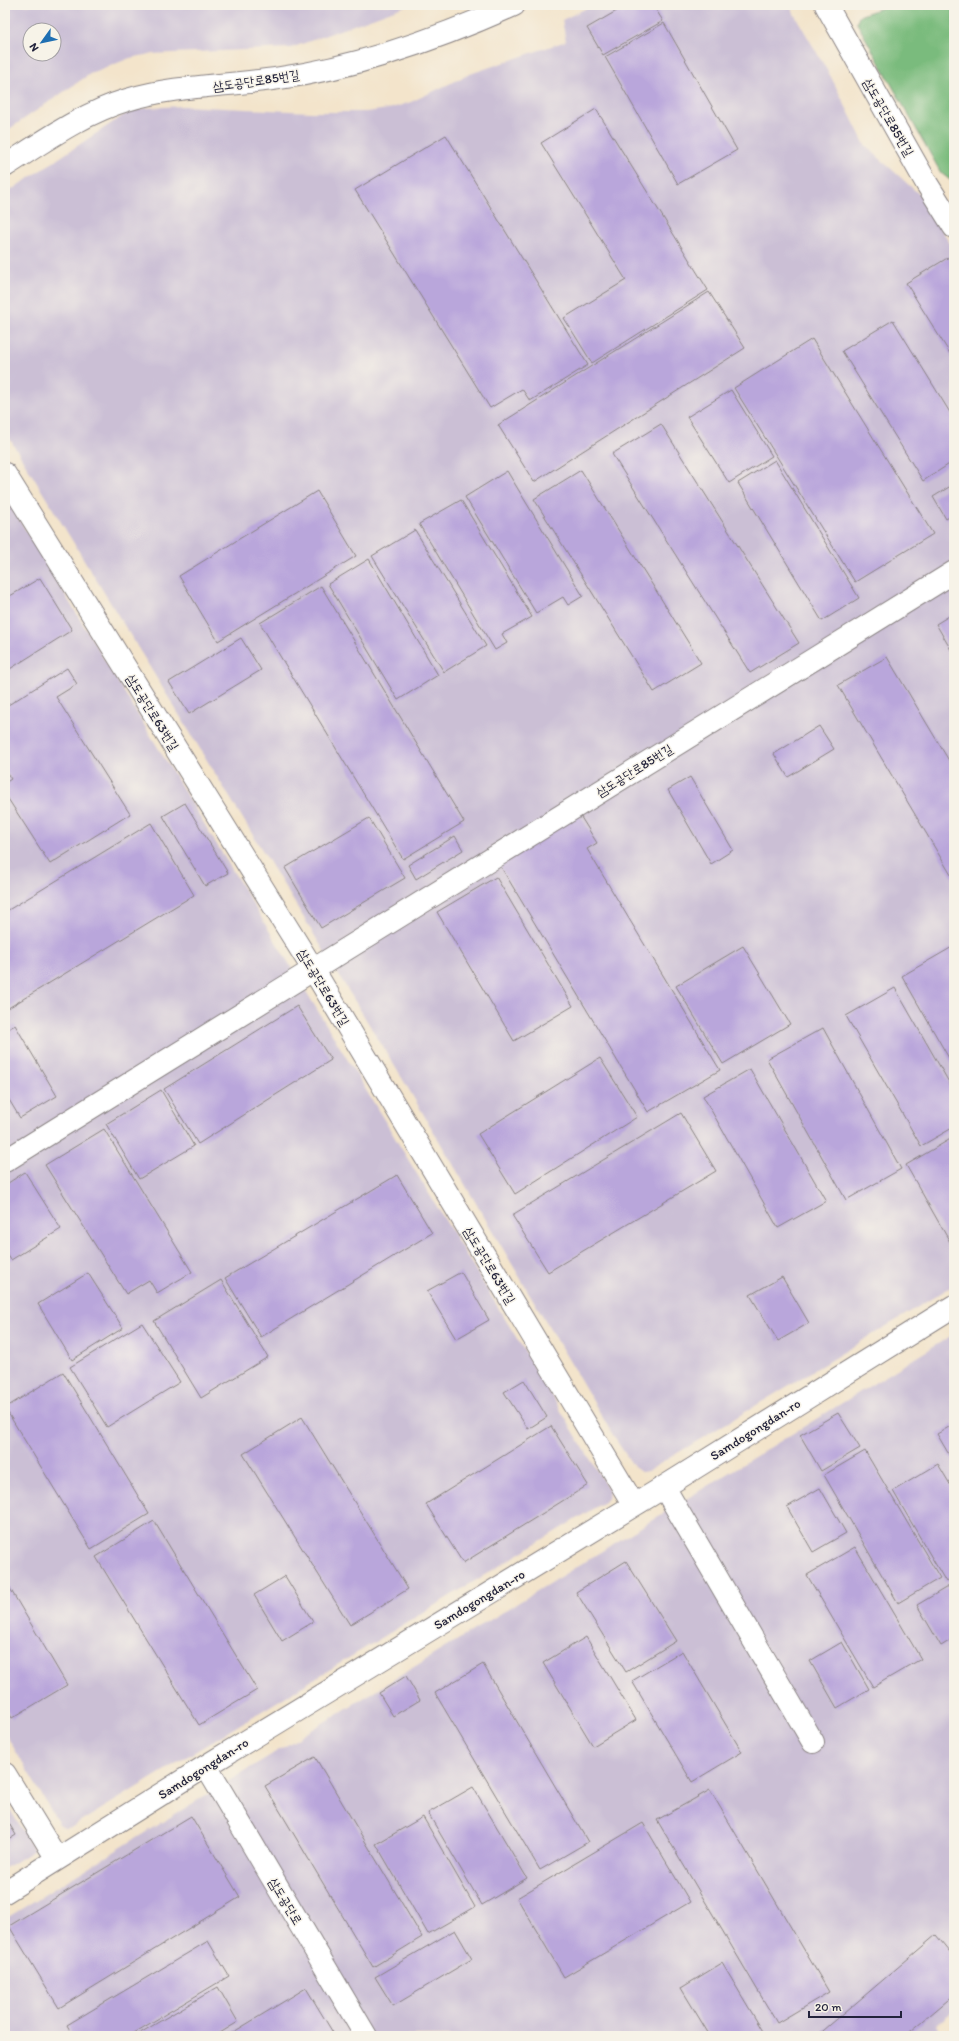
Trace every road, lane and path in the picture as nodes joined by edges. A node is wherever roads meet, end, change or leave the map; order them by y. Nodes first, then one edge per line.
1 (514, 5) edge
2 (826, 5) edge
3 (5, 166) edge
4 (954, 227) edge
5 (5, 474) edge
6 (954, 572) edge
7 (313, 969) junction
8 (5, 1161) edge
9 (954, 1306) edge
10 (664, 1487) junction
11 (634, 1505) junction
12 (813, 1742) dead end
13 (206, 1766) junction
14 (5, 1774) edge
15 (57, 1859) junction
16 (5, 1892) edge
17 (366, 2036) edge

1 - 3 street, 삼도공단로85번길
2 - 4 street, 삼도공단로85번길
5 - 7 street, 삼도공단로63번길
6 - 7 street, 삼도공단로85번길
7 - 8 street, 삼도공단로85번길
7 - 11 street, 삼도공단로63번길
9 - 10 street, Samdogongdan-ro
10 - 11 street, Samdogongdan-ro
10 - 12 street
11 - 13 street, Samdogongdan-ro
13 - 15 street, Samdogongdan-ro
13 - 17 street, 삼도공단로
14 - 15 street
15 - 16 street, Samdogongdan-ro

